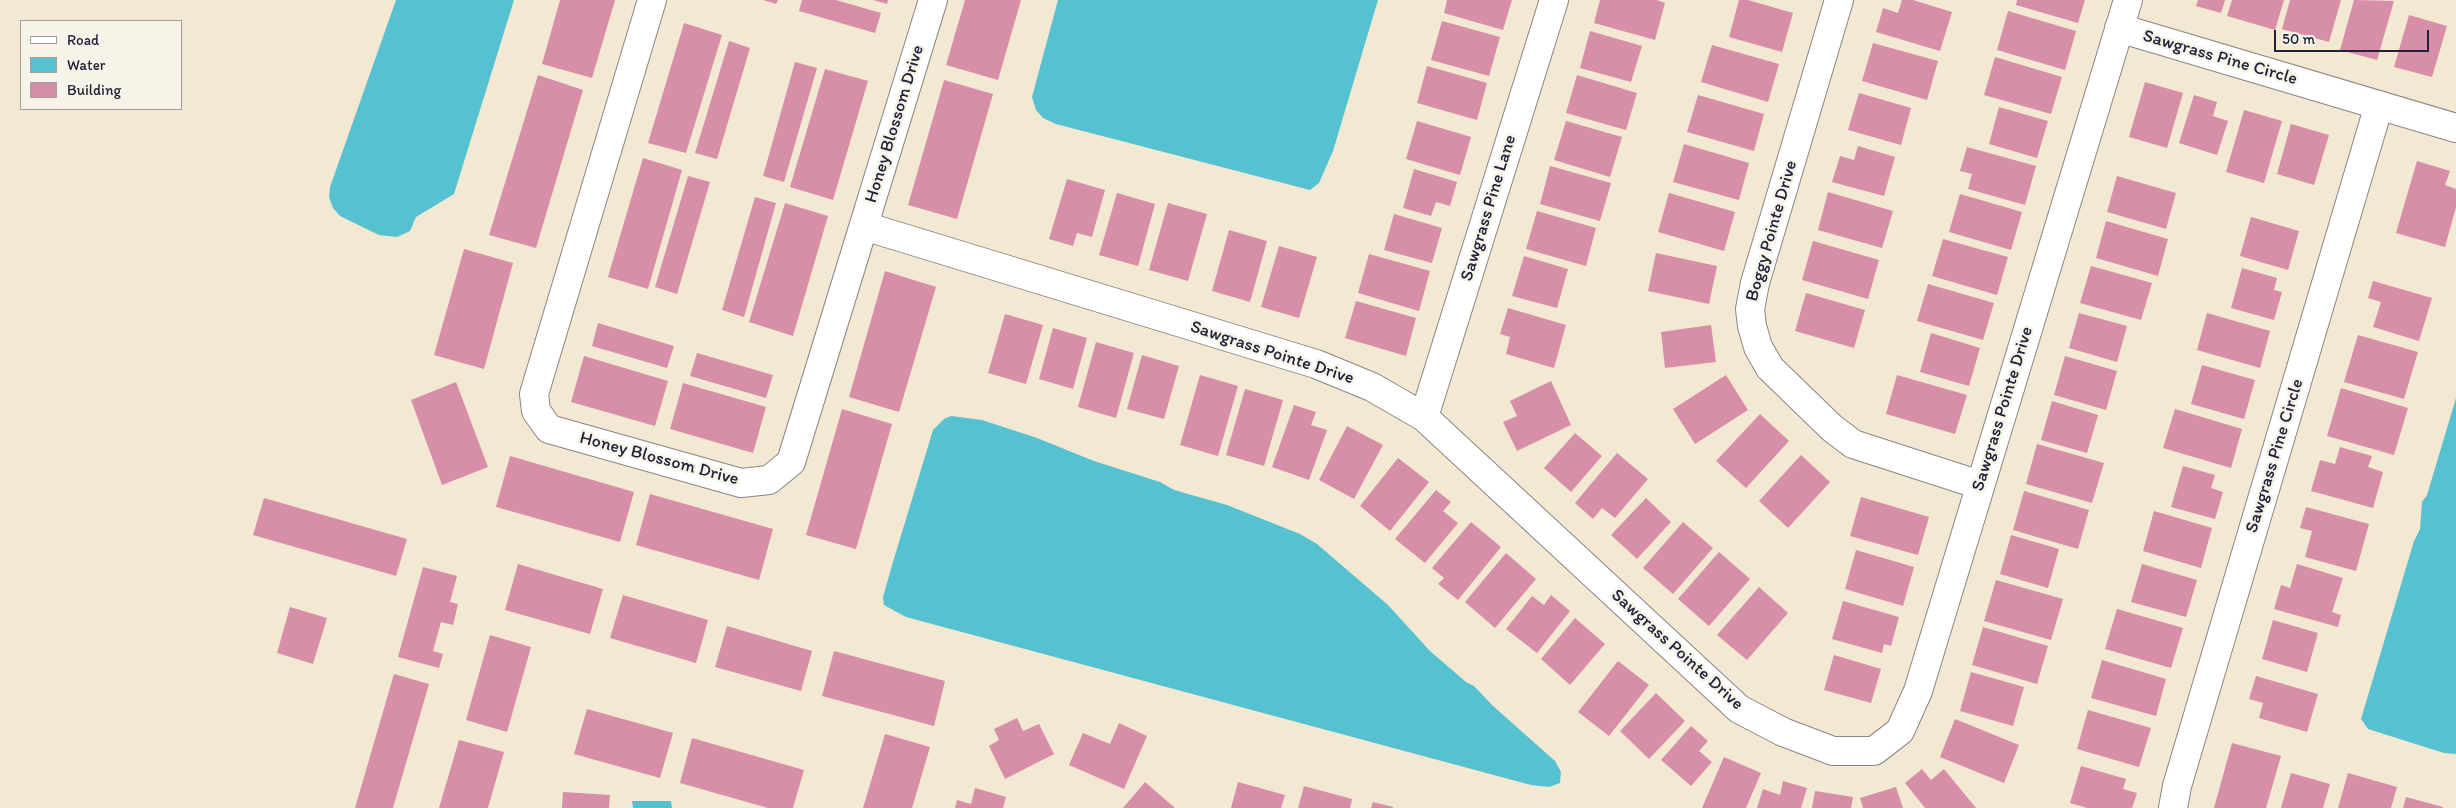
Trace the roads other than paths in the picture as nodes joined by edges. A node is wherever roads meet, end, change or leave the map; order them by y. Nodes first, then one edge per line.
1 (652, 0) edge
2 (933, 0) edge
3 (1554, 0) edge
4 (1839, 0) edge
5 (2128, 0) edge
6 (2119, 28) junction
7 (2379, 105) junction
8 (2456, 128) edge
9 (864, 226) junction
10 (1424, 417) junction
11 (1980, 485) junction
12 (2174, 808) edge

1 - 9 street, Honey Blossom Drive
2 - 9 street, Honey Blossom Drive
3 - 10 street, Sawgrass Pine Lane
4 - 11 street, Boggy Pointe Drive
5 - 6 street, Sawgrass Pointe Drive
6 - 7 street, Sawgrass Pine Circle
6 - 11 street, Sawgrass Pointe Drive
7 - 8 street, Sawgrass Pine Circle
7 - 12 street, Sawgrass Pine Circle
9 - 10 street, Sawgrass Pointe Drive
10 - 11 street, Sawgrass Pointe Drive

